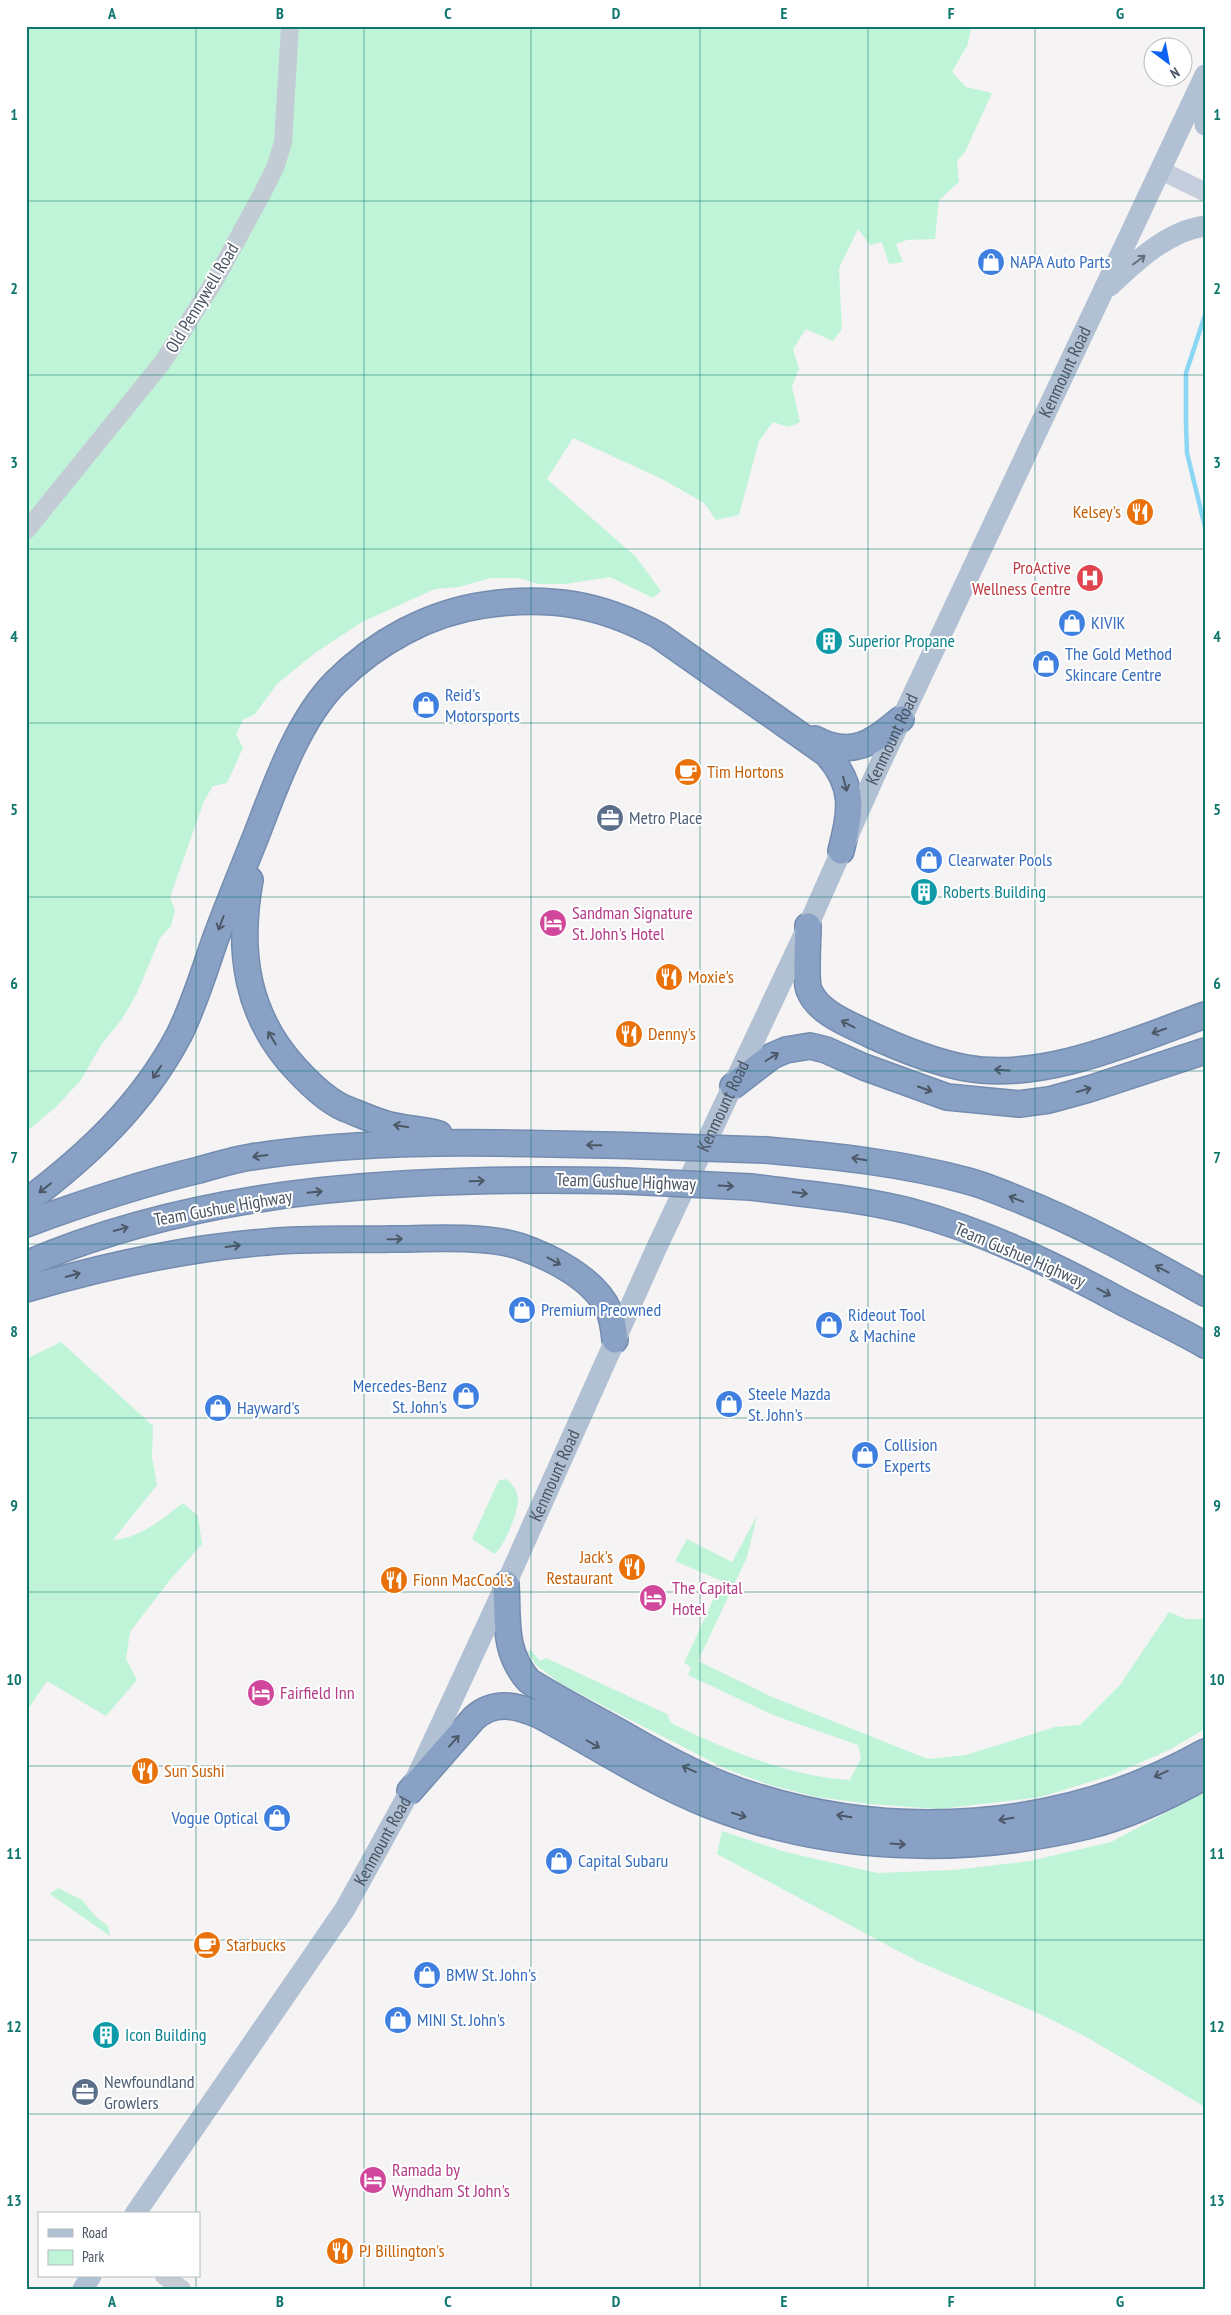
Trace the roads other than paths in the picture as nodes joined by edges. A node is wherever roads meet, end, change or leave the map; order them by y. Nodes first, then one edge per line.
1 (290, 26) edge
2 (1205, 75) edge
3 (1205, 126) edge
4 (1160, 170) junction
5 (1205, 192) edge
6 (1205, 226) edge
7 (1102, 293) junction
8 (26, 531) edge
9 (901, 718) junction
10 (789, 725) junction
11 (265, 813) junction
12 (841, 851) junction
13 (808, 926) junction
14 (1205, 1015) edge
15 (1205, 1051) edge
16 (733, 1086) junction
17 (466, 1142) junction
18 (26, 1202) edge
19 (26, 1224) edge
20 (26, 1264) edge
21 (26, 1289) edge
22 (1205, 1293) edge
23 (616, 1340) junction
24 (1203, 1345) edge
25 (506, 1584) junction
26 (1205, 1752) edge
27 (1205, 1776) edge
28 (410, 1791) junction
29 (136, 2212) edge
30 (90, 2278) edge
31 (167, 2278) edge
32 (83, 2289) edge
33 (182, 2289) edge

1 - 8 street, Old Pennywell Road
2 - 3 main road
2 - 4 main road, Kenmount Road
4 - 5 main road
4 - 7 main road, Kenmount Road
7 -> 6 main road
7 - 9 main road, Kenmount Road
9 - 10 highway
9 - 12 main road, Kenmount Road
10 - 11 highway
10 -> 12 highway
17 -> 11 highway
11 -> 18 highway
12 - 13 main road, Kenmount Road
14 -> 13 highway
13 - 16 main road, Kenmount Road
16 -> 15 highway
16 - 23 main road, Kenmount Road
17 -> 19 highway, Team Gushue Highway
22 -> 17 highway, Team Gushue Highway, bridge
20 -> 24 highway, Team Gushue Highway, bridge
21 -> 23 highway
23 - 25 main road, Kenmount Road
26 -> 25 highway
25 - 28 main road, Kenmount Road
28 -> 27 highway
28 - 29 main road, Kenmount Road
30 - 32 main road
31 - 33 street

